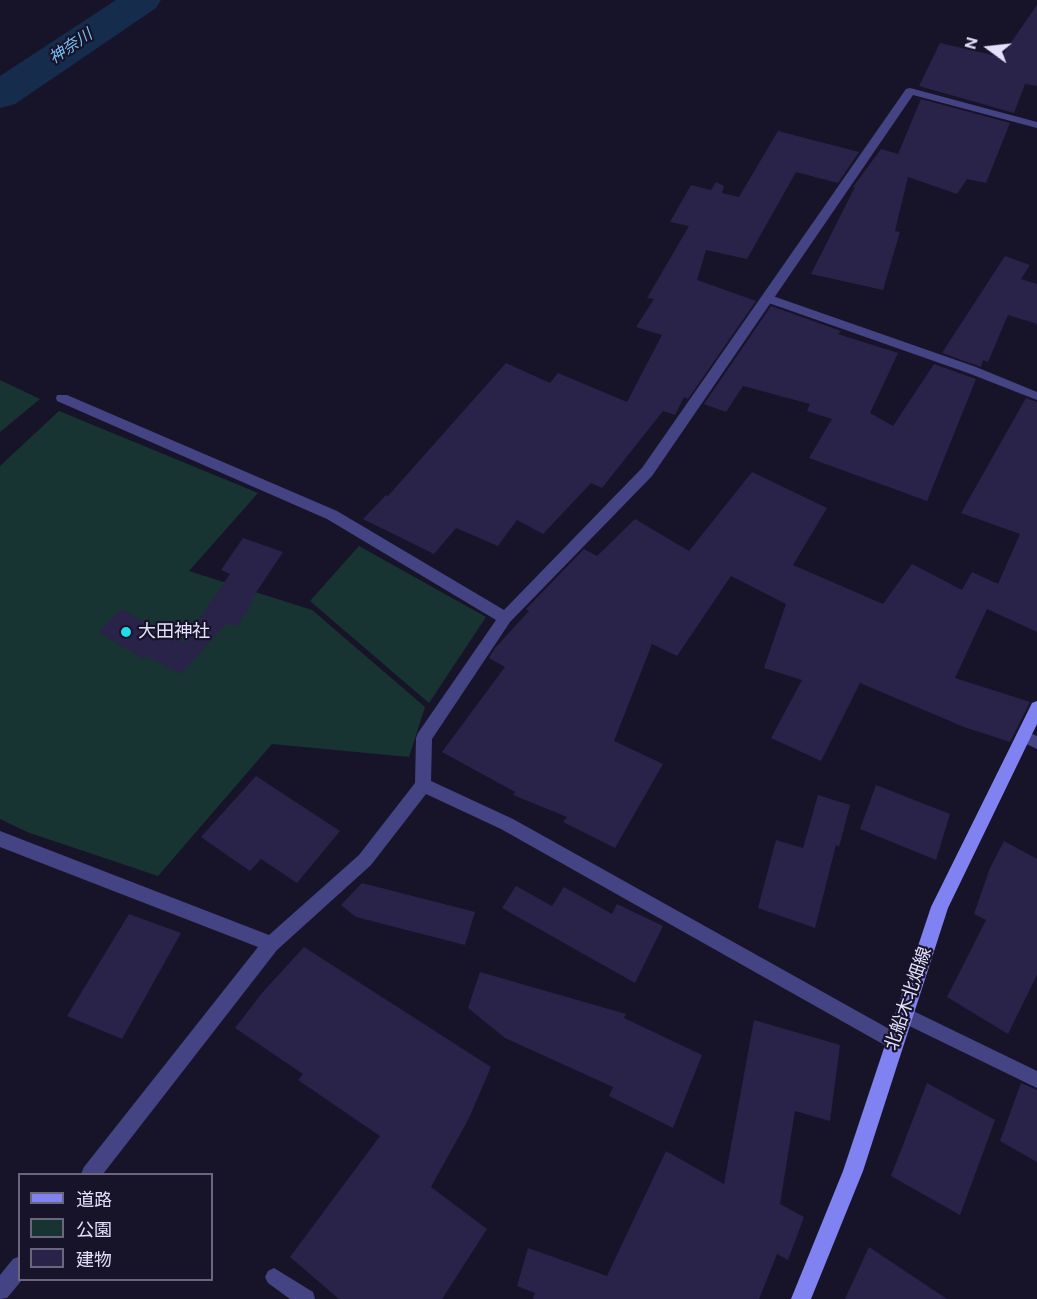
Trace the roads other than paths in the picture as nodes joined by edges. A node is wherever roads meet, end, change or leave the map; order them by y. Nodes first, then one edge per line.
1 (1037, 125) edge
2 (767, 298) junction
3 (1037, 396) edge
4 (62, 398) dead end
5 (505, 618) junction
6 (1037, 708) edge
7 (1030, 739) edge
8 (423, 785) junction
9 (0, 839) edge
10 (271, 944) junction
11 (903, 1014) junction
12 (894, 1041) junction
13 (1037, 1080) edge
14 (92, 1173) edge
15 (18, 1268) edge
16 (274, 1277) dead end
17 (0, 1291) edge
18 (306, 1299) edge
19 (801, 1299) edge

1 - 2 street
2 - 3 lane
2 - 5 street
4 - 5 street
5 - 8 street
6 - 7 main road, 北船木北畑線
7 - 11 main road, 北船木北畑線
8 - 10 street
8 - 12 street
9 - 10 street
10 - 14 street
11 - 12 main road, 北船木北畑線
11 - 13 lane
12 - 19 main road, 北船木北畑線
15 - 17 street
16 - 18 lane

